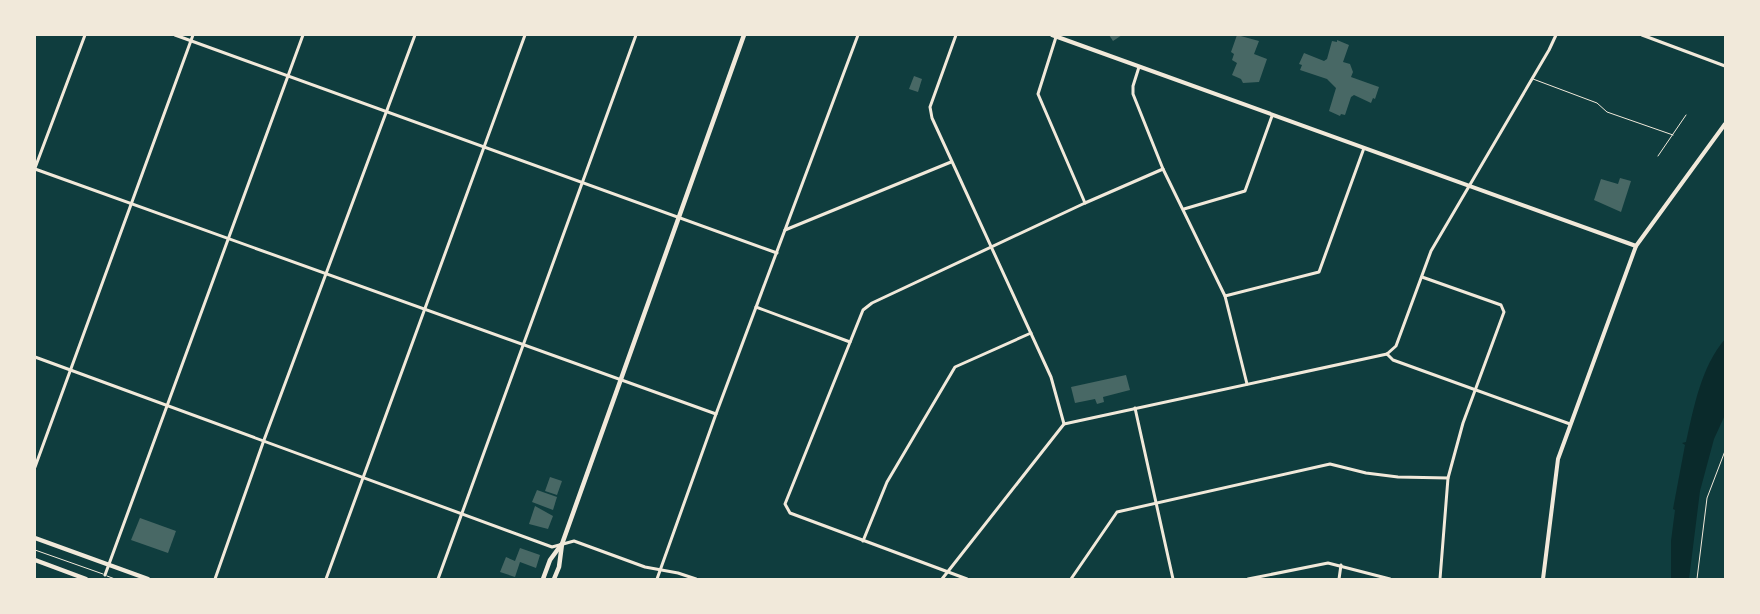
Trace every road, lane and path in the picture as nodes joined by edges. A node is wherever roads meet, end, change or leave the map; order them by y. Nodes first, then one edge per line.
1 (84, 35) edge
2 (175, 35) edge
3 (193, 35) edge
4 (303, 35) edge
5 (415, 35) edge
6 (525, 35) edge
7 (636, 35) edge
8 (744, 35) edge
9 (858, 35) edge
10 (956, 35) edge
11 (1556, 35) edge
12 (1642, 35) edge
13 (1054, 36) edge
14 (191, 40) junction
15 (1725, 66) edge
16 (1140, 67) junction
17 (288, 76) junction
18 (1532, 79) junction
19 (387, 112) junction
20 (1686, 115) dead end
21 (1272, 116) junction
22 (1725, 124) edge
23 (1673, 134) junction
24 (484, 147) junction
25 (1364, 148) junction
26 (1658, 156) dead end
27 (951, 162) junction
28 (35, 168) edge
29 (1163, 169) junction
30 (582, 183) junction
31 (1468, 186) junction
32 (1085, 203) junction
33 (132, 204) junction
34 (1184, 209) junction
35 (678, 218) junction
36 (785, 230) junction
37 (228, 239) junction
38 (991, 246) junction
39 (1636, 246) junction
40 (777, 253) junction
41 (327, 274) junction
42 (1422, 277) junction
43 (1225, 296) junction
44 (756, 307) junction
45 (424, 309) junction
46 (1031, 333) junction
47 (850, 342) junction
48 (523, 345) junction
49 (1387, 354) junction
50 (35, 357) edge
51 (70, 370) junction
52 (620, 380) junction
53 (1247, 384) junction
54 (1477, 390) junction
55 (166, 404) junction
56 (1135, 408) junction
57 (716, 414) junction
58 (1064, 424) junction
59 (1570, 424) junction
60 (264, 440) junction
61 (1725, 451) edge
62 (35, 467) edge
63 (363, 477) junction
64 (1448, 478) junction
65 (1157, 502) junction
66 (462, 513) junction
67 (35, 538) edge
68 (863, 541) junction
69 (562, 544) junction
70 (35, 550) edge
71 (35, 560) edge
72 (109, 565) junction
73 (1341, 565) junction
74 (661, 569) junction
75 (948, 572) junction
76 (105, 575) junction
77 (86, 579) edge
78 (116, 579) edge
79 (148, 579) edge
80 (215, 579) edge
81 (326, 579) edge
82 (438, 579) edge
83 (543, 579) edge
84 (554, 579) edge
85 (657, 579) edge
86 (696, 579) edge
87 (942, 579) edge
88 (967, 579) edge
89 (1071, 579) edge
90 (1173, 579) edge
91 (1248, 579) edge
92 (1339, 579) edge
93 (1390, 579) edge
94 (1440, 579) edge
95 (1542, 579) edge
96 (1697, 579) edge

1 - 28 street
2 - 14 street
3 - 14 street
4 - 17 street
5 - 19 street
6 - 24 street
7 - 30 street
8 - 35 main road
9 - 36 street
10 - 27 street
11 - 18 street
12 - 15 street
13 - 16 street
13 - 32 street
14 - 17 street
14 - 33 street
16 - 21 street
16 - 29 street
17 - 19 street
17 - 37 street
18 - 23 lane
18 - 31 street
19 - 24 street
19 - 41 street
20 - 23 lane
21 - 25 street
21 - 34 street
22 - 39 street
23 - 26 lane
24 - 30 street
24 - 45 street
25 - 31 street
25 - 43 street
27 - 36 street
27 - 38 street
28 - 33 street
29 - 32 street
29 - 34 street
30 - 35 street
30 - 48 street
31 - 39 street
31 - 42 street
32 - 38 street
33 - 37 street
33 - 51 street
34 - 43 street
35 - 40 street
35 - 52 main road
36 - 40 street
37 - 41 street
37 - 55 street
38 - 46 street
38 - 47 street
39 - 59 street
40 - 44 street
41 - 45 street
41 - 60 street
42 - 49 street
42 - 54 street
43 - 53 street
44 - 47 street
44 - 57 street
45 - 48 street
45 - 63 street
46 - 58 street
46 - 68 street
47 - 68 street
48 - 52 street
48 - 66 street
49 - 53 street
49 - 54 street
50 - 51 street
51 - 55 street
51 - 62 street
52 - 57 street
52 - 69 main road
53 - 56 street
54 - 59 street
54 - 64 street
55 - 60 street
55 - 72 street
56 - 58 street
56 - 65 street
57 - 74 street
58 - 75 street
59 - 95 street
60 - 63 street
60 - 80 street
61 - 96 path
63 - 66 street
63 - 81 street
64 - 65 street
64 - 94 street
65 - 89 street
65 - 90 street
66 - 69 street
66 - 82 street
67 - 72 main road
68 - 75 street
69 - 74 street
69 - 83 main road
69 - 84 main road
70 - 76 lane
71 - 77 main road
72 - 76 street
72 - 79 main road
73 - 91 street
73 - 92 street
73 - 93 street
74 - 85 street
74 - 86 street
75 - 87 street
75 - 88 street
76 - 78 lane

